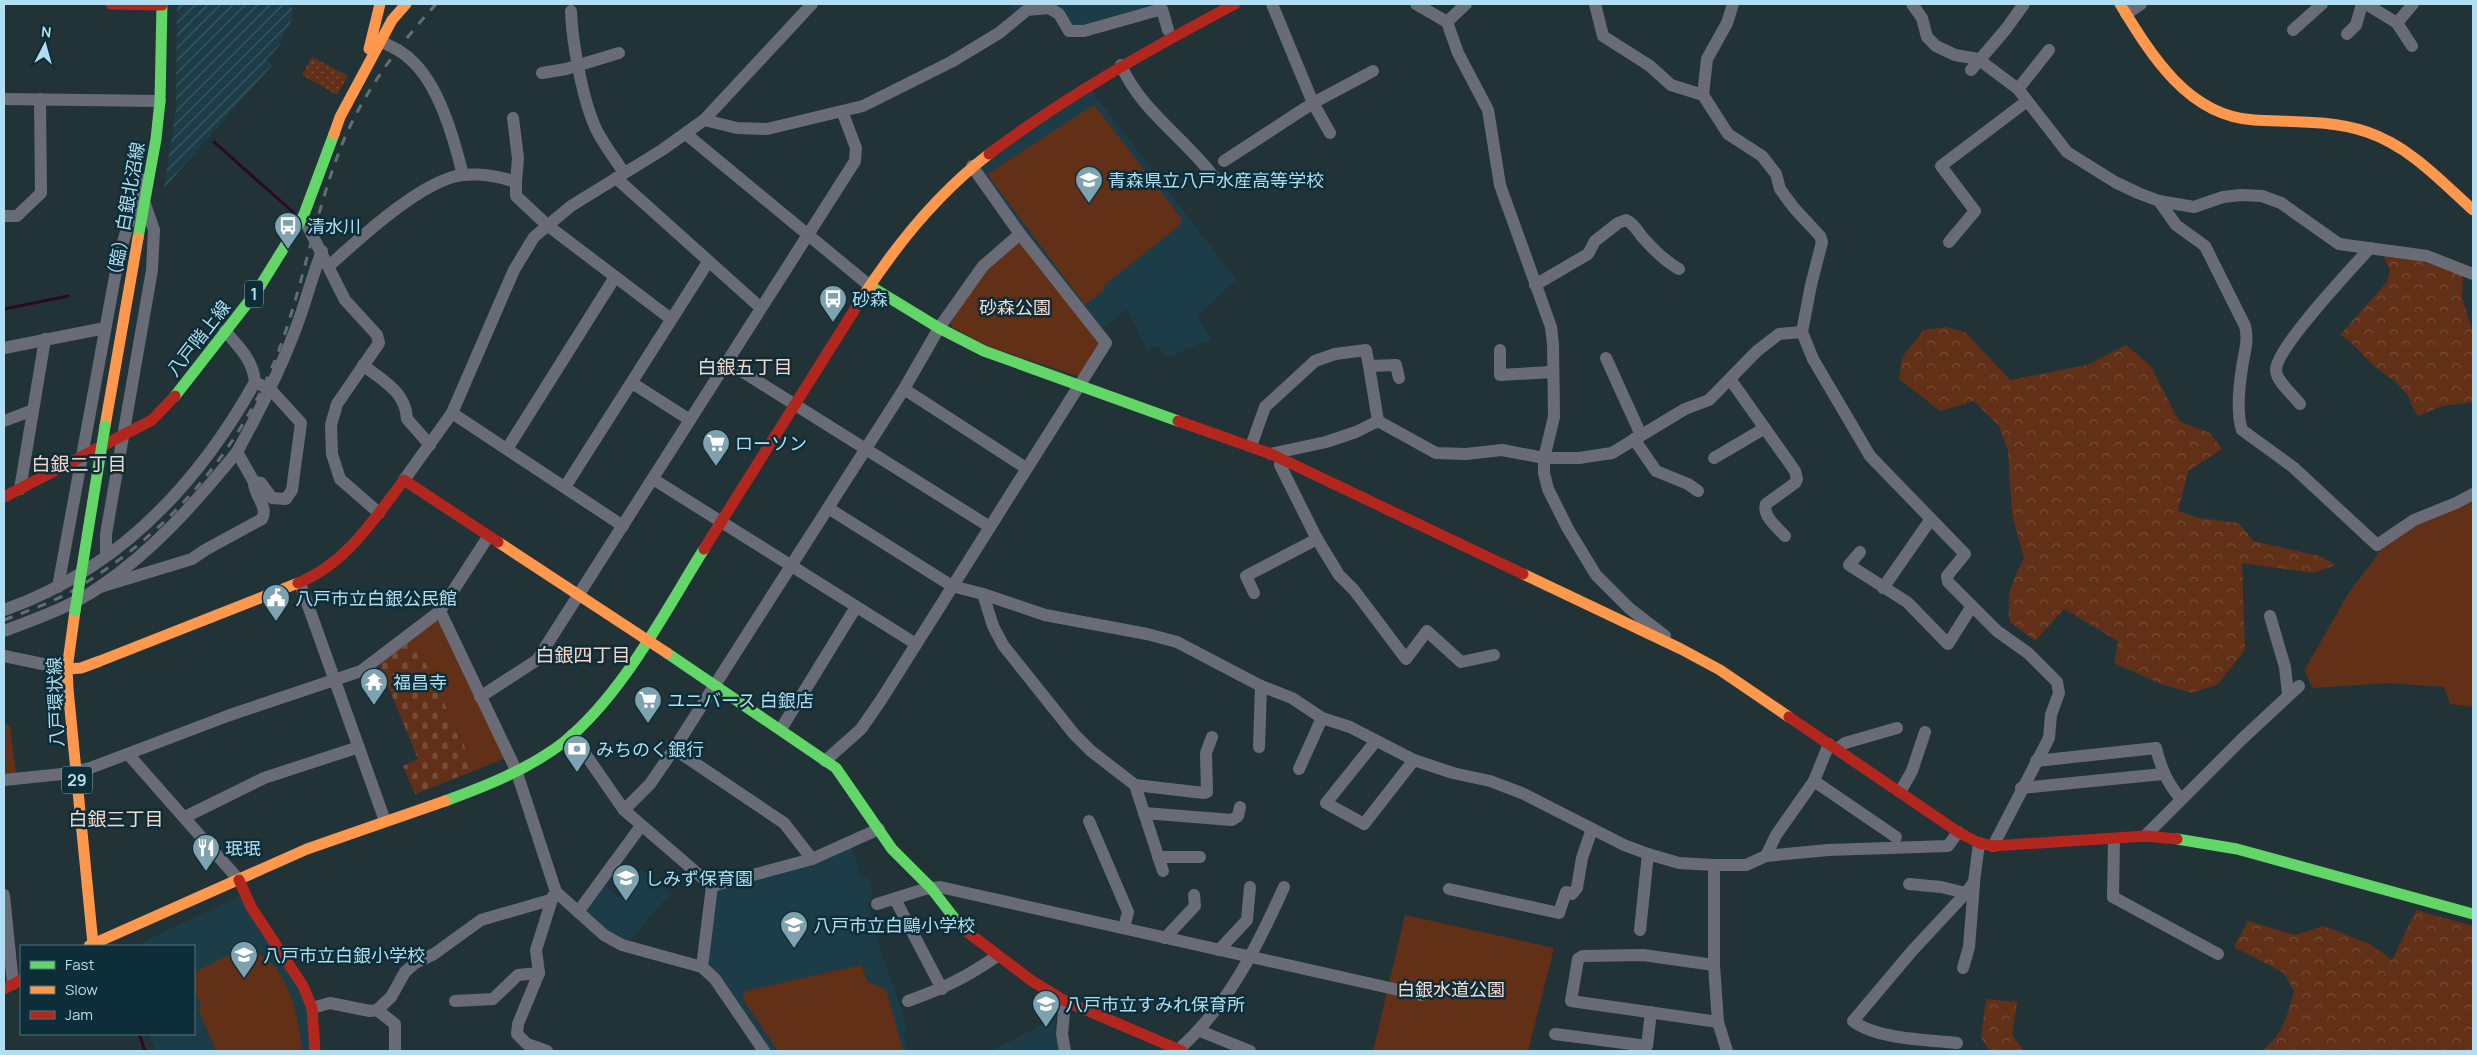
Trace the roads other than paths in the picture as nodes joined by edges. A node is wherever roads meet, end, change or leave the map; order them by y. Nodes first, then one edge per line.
1 (112, 4) edge
2 (162, 4) edge
3 (380, 4) edge
4 (406, 4) edge
5 (812, 4) edge
6 (1235, 4) edge
7 (1272, 4) edge
8 (1416, 4) edge
9 (1466, 4) edge
10 (1595, 4) edge
11 (1733, 4) edge
12 (1912, 4) edge
13 (2024, 4) edge
14 (2141, 4) edge
15 (2322, 4) edge
16 (2364, 4) edge
17 (2413, 4) edge
18 (2123, 9) edge
19 (571, 11) dead end
20 (1447, 22) junction
21 (2397, 23) junction
22 (1168, 30) dead end
23 (2293, 30) dead end
24 (2347, 34) dead end
25 (380, 41) junction
26 (2412, 46) dead end
27 (2049, 50) dead end
28 (619, 54) dead end
29 (1978, 59) junction
30 (580, 65) junction
31 (1121, 65) junction
32 (1971, 70) dead end
33 (365, 71) junction
34 (1373, 71) dead end
35 (542, 73) dead end
36 (2018, 89) junction
37 (1703, 95) junction
38 (4, 98) edge
39 (40, 99) junction
40 (160, 100) junction
41 (2027, 101) junction
42 (1313, 103) junction
43 (842, 111) junction
44 (513, 118) dead end
45 (704, 120) junction
46 (1330, 133) dead end
47 (686, 134) junction
48 (156, 139) junction
49 (1224, 161) dead end
50 (972, 166) junction
51 (463, 175) junction
52 (620, 176) junction
53 (1217, 181) dead end
54 (516, 182) junction
55 (2159, 201) junction
56 (145, 203) junction
57 (2473, 210) edge
58 (4, 216) edge
59 (303, 217) junction
60 (547, 225) junction
61 (1020, 234) junction
62 (808, 236) junction
63 (1949, 242) dead end
64 (320, 248) junction
65 (2370, 248) junction
66 (708, 262) junction
67 (329, 266) junction
68 (1679, 269) dead end
69 (2473, 274) edge
70 (615, 277) junction
71 (1535, 285) junction
72 (870, 286) junction
73 (761, 308) junction
74 (671, 319) junction
75 (105, 328) junction
76 (939, 328) junction
77 (225, 331) junction
78 (1802, 332) junction
79 (45, 339) junction
80 (4, 348) edge
81 (1500, 350) dead end
82 (1606, 358) dead end
83 (727, 362) junction
84 (363, 365) junction
85 (1369, 366) junction
86 (1552, 372) junction
87 (1399, 378) dead end
88 (1730, 379) junction
89 (255, 382) junction
90 (632, 383) junction
91 (1079, 387) junction
92 (904, 389) junction
93 (271, 390) junction
94 (2300, 404) dead end
95 (796, 405) junction
96 (33, 410) junction
97 (452, 413) junction
98 (690, 420) junction
99 (4, 421) edge
100 (1378, 421) junction
101 (105, 426) joint
102 (1765, 428) junction
103 (122, 436) junction
104 (1637, 437) junction
105 (430, 445) junction
106 (1251, 446) junction
107 (864, 449) junction
108 (507, 450) junction
109 (237, 452) junction
110 (83, 457) junction
111 (1277, 457) junction
112 (1544, 458) junction
113 (1714, 458) dead end
114 (1026, 468) junction
115 (653, 479) junction
116 (404, 480) junction
117 (254, 482) junction
118 (565, 487) junction
119 (20, 489) junction
120 (1698, 491) dead end
121 (2473, 494) edge
122 (4, 497) edge
123 (828, 508) junction
124 (379, 513) junction
125 (1931, 519) junction
126 (722, 523) junction
127 (623, 526) junction
128 (990, 527) junction
129 (1784, 536) dead end
130 (488, 537) junction
131 (1317, 539) junction
132 (1860, 552) dead end
133 (106, 556) junction
134 (791, 567) junction
135 (300, 583) junction
136 (952, 586) junction
137 (58, 587) junction
138 (100, 587) junction
139 (1884, 588) junction
140 (1254, 593) dead end
141 (983, 594) junction
142 (579, 596) junction
143 (1972, 606) junction
144 (856, 607) junction
145 (4, 610) edge
146 (440, 611) junction
147 (2270, 616) dead end
148 (4, 631) edge
149 (648, 640) junction
150 (916, 644) junction
151 (1681, 649) junction
152 (1494, 655) dead end
153 (4, 656) edge
154 (68, 669) junction
155 (335, 681) junction
156 (714, 684) junction
157 (1261, 686) junction
158 (2299, 686) dead end
159 (2288, 694) junction
160 (480, 697) junction
161 (1322, 718) junction
162 (1897, 728) dead end
163 (781, 729) junction
164 (1925, 732) dead end
165 (572, 735) junction
166 (1212, 737) dead end
167 (1374, 742) junction
168 (359, 747) junction
169 (1259, 747) dead end
170 (1833, 747) junction
171 (674, 748) junction
172 (128, 754) junction
173 (1414, 760) junction
174 (825, 761) junction
175 (2036, 761) junction
176 (1298, 769) dead end
177 (516, 770) junction
178 (76, 772) junction
179 (2163, 774) junction
180 (4, 780) edge
181 (1814, 781) junction
182 (1135, 786) junction
183 (2021, 788) junction
184 (1900, 792) junction
185 (2181, 799) junction
186 (1240, 807) dead end
187 (624, 810) junction
188 (1144, 813) junction
189 (185, 817) junction
190 (385, 821) junction
191 (1089, 821) dead end
192 (641, 826) junction
193 (879, 829) junction
194 (1592, 829) junction
195 (1958, 832) junction
196 (2145, 836) junction
197 (1896, 837) dead end
198 (2114, 838) junction
199 (1979, 843) junction
200 (1993, 846) junction
201 (1648, 854) junction
202 (1766, 856) junction
203 (1158, 857) junction
204 (1200, 857) dead end
205 (812, 859) junction
206 (1714, 865) junction
207 (1162, 871) dead end
208 (239, 880) junction
209 (1974, 882) junction
210 (1909, 884) dead end
211 (712, 886) junction
212 (1250, 887) dead end
213 (1284, 887) dead end
214 (932, 888) junction
215 (1449, 889) dead end
216 (1966, 893) junction
217 (4, 895) edge
218 (1194, 895) dead end
219 (553, 896) junction
220 (895, 899) junction
221 (877, 904) dead end
222 (578, 912) junction
223 (2473, 914) edge
224 (5, 922) edge
225 (1124, 928) junction
226 (1640, 930) dead end
227 (1165, 938) junction
228 (91, 945) edge
229 (1219, 950) junction
230 (2218, 954) dead end
231 (997, 956) junction
232 (1250, 957) junction
233 (1714, 965) junction
234 (702, 967) junction
235 (1963, 968) dead end
236 (539, 973) junction
237 (13, 984) edge
238 (942, 989) junction
239 (1421, 995) dead end
240 (455, 1001) dead end
241 (908, 1001) dead end
242 (1065, 1001) junction
243 (312, 1008) junction
244 (377, 1010) junction
245 (1651, 1012) junction
246 (1718, 1022) junction
247 (1200, 1031) junction
248 (1555, 1034) dead end
249 (1956, 1043) dead end
250 (527, 1048) edge
251 (1180, 1050) edge
252 (315, 1051) edge
253 (394, 1051) edge
254 (547, 1051) edge
255 (764, 1051) edge
256 (1065, 1051) edge
257 (1250, 1051) edge
258 (1728, 1051) edge

1 - 2 street, （臨）白銀北沼線
2 - 40 street, （臨）白銀北沼線
3 - 33 street, 八戸階上線 / 1
4 - 25 street, 八戸階上線 / 1
5 - 45 street
6 - 31 street
7 - 42 street
8 - 20 street
9 - 20 street
10 - 37 street
11 - 37 street
12 - 29 street
13 - 29 street
14 - 18 street
15 - 23 street
16 - 21 street
16 - 24 street
17 - 21 street
18 - 57 street
19 - 30 street
20 - 71 street
21 - 26 street
22 - 43 street
25 - 33 street, 八戸階上線 / 1
25 - 51 street
27 - 36 street
28 - 30 street
29 - 32 street
29 - 36 street
30 - 35 street
30 - 52 street
31 - 50 street
31 - 53 street
33 - 59 street, 八戸階上線 / 1
34 - 42 street
36 - 41 street
37 - 78 street
38 - 39 street
39 - 40 street
39 - 58 street
40 - 48 street, （臨）白銀北沼線
41 - 55 street
41 - 63 street
42 - 46 street
42 - 49 street
43 - 45 street
43 - 62 street
44 - 54 street
45 - 47 street
47 - 52 street
47 - 62 street
48 - 56 street, （臨）白銀北沼線
48 - 75 street
50 - 61 street
50 - 72 street
51 - 54 street
51 - 67 street
52 - 60 street
52 - 66 street
54 - 60 street
55 - 65 street
55 - 121 street
56 - 101 street, （臨）白銀北沼線
56 - 103 street
59 - 64 street
59 - 77 street, 八戸階上線 / 1
60 - 70 street
60 - 97 street
61 - 76 street
61 - 91 street
62 - 72 street
62 - 73 street
64 - 67 street
64 - 93 street
65 - 69 street
65 - 94 street
66 - 73 street
66 - 74 street
67 - 84 street
68 - 71 street
70 - 74 street
70 - 108 street
71 - 86 street
72 - 76 street
72 - 95 street
73 - 83 street
74 - 90 street
75 - 79 street
75 - 110 street
76 - 91 street
76 - 92 street
77 - 89 street
77 - 103 street, 八戸階上線 / 1
78 - 88 street
78 - 125 street
79 - 80 street
79 - 96 street
81 - 86 street
82 - 104 street
83 - 95 street
83 - 98 street
84 - 105 street
84 - 124 street
85 - 87 street
85 - 100 street
85 - 106 street
86 - 112 street
88 - 102 street
88 - 104 street
89 - 93 street
89 - 133 street
90 - 98 street
90 - 118 street
91 - 106 street
91 - 114 street
92 - 107 street
92 - 114 street
93 - 109 street
93 - 117 street
95 - 107 street
95 - 126 street
96 - 99 street
96 - 119 street
97 - 105 street
97 - 108 street
98 - 115 street
100 - 111 street
100 - 112 street
101 - 154 street, 八戸環状線 / 29, bridge
102 - 113 street
102 - 129 street
103 - 110 street, 八戸階上線 / 1
103 - 133 street
104 - 112 street
104 - 120 street
105 - 116 street
106 - 111 street
107 - 123 street
107 - 128 street
108 - 118 street
109 - 117 street
109 - 138 street
110 - 119 street, 八戸階上線 / 1
110 - 137 street
111 - 131 street
111 - 151 street
112 - 151 street
114 - 128 street
115 - 126 street
115 - 127 street
116 - 124 street
116 - 130 street
117 - 138 street
118 - 127 street
119 - 122 street, 八戸階上線 / 1
123 - 134 street
123 - 136 street
124 - 135 street
125 - 139 street
125 - 143 street
126 - 134 street
126 - 149 street
127 - 142 street
128 - 136 street
130 - 142 street
130 - 146 street
131 - 140 street
131 - 152 street
132 - 139 street
133 - 137 street
134 - 144 street
134 - 156 street
135 - 154 street
135 - 155 street
136 - 141 street
136 - 150 street
137 - 145 street
138 - 148 street
139 - 143 street
141 - 157 street
141 - 182 street
142 - 149 street
142 - 160 street
143 - 175 street
144 - 150 street
144 - 163 street
146 - 155 street
146 - 160 street
147 - 159 street
149 - 156 street
149 - 165 street
150 - 174 street
151 - 170 street
153 - 154 street
154 - 178 street, 八戸環状線 / 29
155 - 168 street
155 - 172 street
156 - 163 street
156 - 171 street
157 - 161 street
157 - 169 street
158 - 159 street
159 - 185 street
160 - 177 street
161 - 167 street
161 - 176 street
162 - 170 street
163 - 174 street
164 - 184 street
165 - 177 street
165 - 187 street
166 - 182 street
167 - 173 street
167 - 173 street
168 - 189 street
168 - 190 street
170 - 181 street
170 - 184 street
171 - 187 street
171 - 205 street
172 - 178 street
172 - 189 street
173 - 194 street
174 - 193 street
175 - 179 street
175 - 183 street
177 - 190 street
177 - 219 street
178 - 180 street
178 - 228 street, 八戸環状線 / 29
179 - 183 street
179 - 185 street
181 - 197 street
181 - 202 street
182 - 188 street
183 - 200 street
184 - 195 street
185 - 196 street
186 - 188 street
187 - 192 street
188 - 203 street
189 - 208 street
190 - 208 street
191 - 225 street
192 - 211 street
192 - 222 street
193 - 205 street
193 - 214 street
194 - 201 street
194 - 215 street
195 - 199 street
195 - 202 street
196 - 198 street
196 - 223 street
198 - 200 street
198 - 230 street
199 - 200 street
199 - 209 street
201 - 206 street
201 - 226 street
202 - 206 street
203 - 204 street
203 - 207 street
205 - 211 street
206 - 233 street
208 - 228 street
208 - 243 street
209 - 216 street
209 - 235 street
210 - 216 street
211 - 234 street
212 - 229 street
213 - 232 street
214 - 220 street
214 - 225 street
214 - 231 street
216 - 249 street
217 - 224 street
218 - 227 street
219 - 222 street
219 - 236 street
219 - 244 street
220 - 221 street
220 - 238 street
222 - 234 street
224 - 237 street
225 - 227 street
227 - 229 street
229 - 232 street
231 - 238 street
231 - 242 street
232 - 239 street
232 - 247 street
233 - 245 street
233 - 246 street
234 - 255 street
236 - 240 street
236 - 250 street
238 - 241 street
242 - 251 street
242 - 256 street
243 - 244 street
243 - 252 street
244 - 253 street
245 - 246 street
245 - 248 street
246 - 258 street
247 - 251 street
247 - 257 street
250 - 254 street

